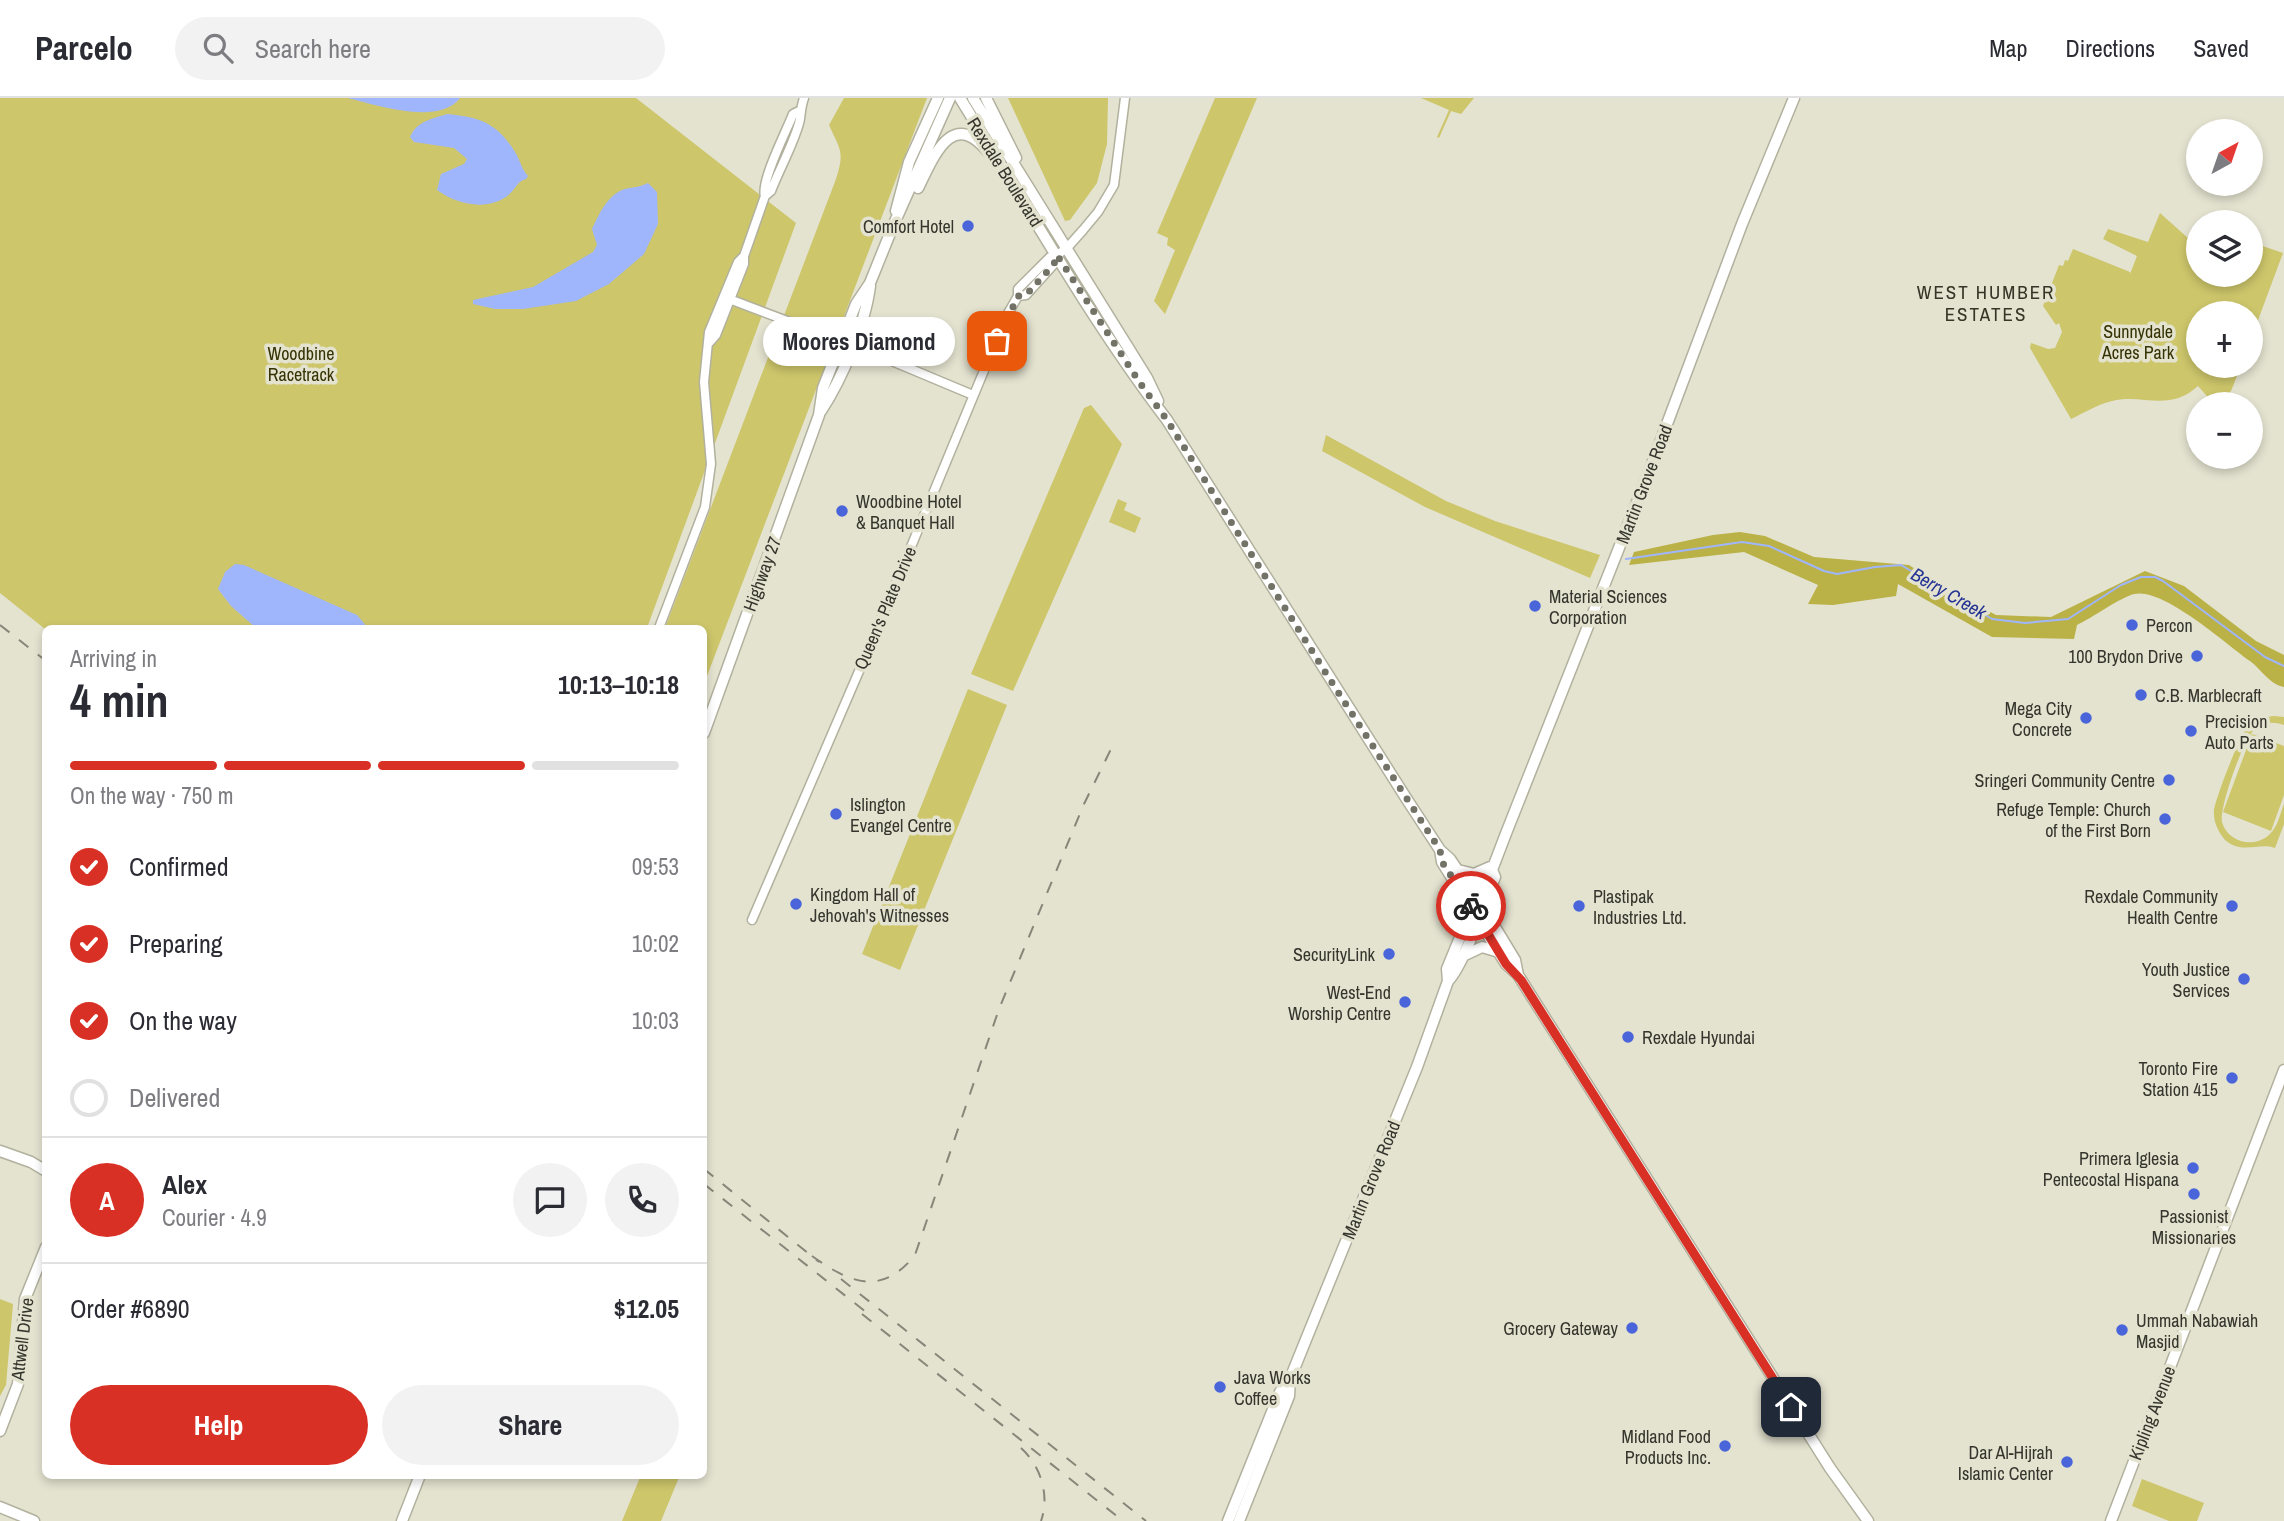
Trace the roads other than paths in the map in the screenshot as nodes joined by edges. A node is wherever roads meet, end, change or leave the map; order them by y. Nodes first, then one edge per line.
1 (804, 98) edge
2 (938, 98) edge
3 (950, 98) edge
4 (960, 98) edge
5 (973, 98) edge
6 (986, 98) edge
7 (1125, 98) edge
8 (1794, 98) edge
9 (1002, 166) junction
10 (1027, 184) junction
11 (903, 208) junction
12 (893, 226) junction
13 (1068, 248) junction
14 (1057, 255) junction
15 (870, 283) junction
16 (727, 299) junction
17 (842, 342) junction
18 (852, 346) junction
19 (973, 396) junction
20 (819, 415) junction
21 (1167, 420) junction
22 (660, 625) edge
23 (707, 722) edge
24 (1440, 850) junction
25 (1493, 867) junction
26 (1458, 870) junction
27 (1476, 897) junction
28 (1477, 907) junction
29 (1478, 917) junction
30 (752, 920) dead end
31 (1499, 952) junction
32 (1463, 956) junction
33 (1518, 975) junction
34 (1448, 981) junction
35 (2284, 1070) edge
36 (0, 1151) edge
37 (42, 1169) edge
38 (42, 1257) edge
39 (1290, 1379) junction
40 (0, 1431) edge
41 (418, 1479) edge
42 (0, 1507) edge
43 (34, 1521) edge
44 (402, 1521) edge
45 (1228, 1521) edge
46 (1239, 1521) edge
47 (1868, 1521) edge
48 (2111, 1521) edge

1 - 16 street
2 - 12 main road, Highway 27
3 - 11 main road, Highway 27
4 - 9 main road, Rexdale Boulevard
5 - 10 main road, Rexdale Boulevard
6 - 10 main road
7 - 13 street, Queen's Plate Drive
8 - 25 main road, Martin Grove Road
9 - 11 main road
9 - 14 main road, Rexdale Boulevard
10 - 13 main road, Rexdale Boulevard
11 - 12 main road, Highway 27
12 - 15 main road, Highway 27
13 - 14 street, Queen's Plate Drive
13 - 21 main road, Rexdale Boulevard
14 - 19 street, Queen's Plate Drive
14 - 21 main road, Rexdale Boulevard
15 - 17 main road, Highway 27
15 - 18 main road, Highway 27
16 - 17 street
16 - 22 street
17 - 18 street
17 - 20 main road, Highway 27
18 - 19 street
18 - 20 main road, Highway 27
19 - 30 street, Queen's Plate Drive
20 - 23 main road, Highway 27
21 - 24 main road, Rexdale Boulevard
24 - 26 main road, Rexdale Boulevard
24 - 28 main road, Rexdale Boulevard
25 - 26 main road
25 - 27 main road, Martin Grove Road
25 - 28 main road, Martin Grove Road
26 - 27 main road, Rexdale Boulevard
27 - 28 main road, Rexdale Boulevard
28 - 29 main road, Martin Grove Road
28 - 33 main road, Rexdale Boulevard
28 - 34 main road, Martin Grove Road
29 - 31 main road, Rexdale Boulevard
29 - 32 main road, Martin Grove Road
31 - 32 main road
31 - 33 main road, Rexdale Boulevard
32 - 34 main road, Martin Grove Road
33 - 47 main road, Rexdale Boulevard
34 - 39 main road, Martin Grove Road
35 - 48 main road, Kipling Avenue
36 - 37 main road
38 - 40 main road, Attwell Drive
39 - 45 main road, Martin Grove Road
39 - 46 main road, Martin Grove Road
41 - 44 main road
42 - 43 main road

